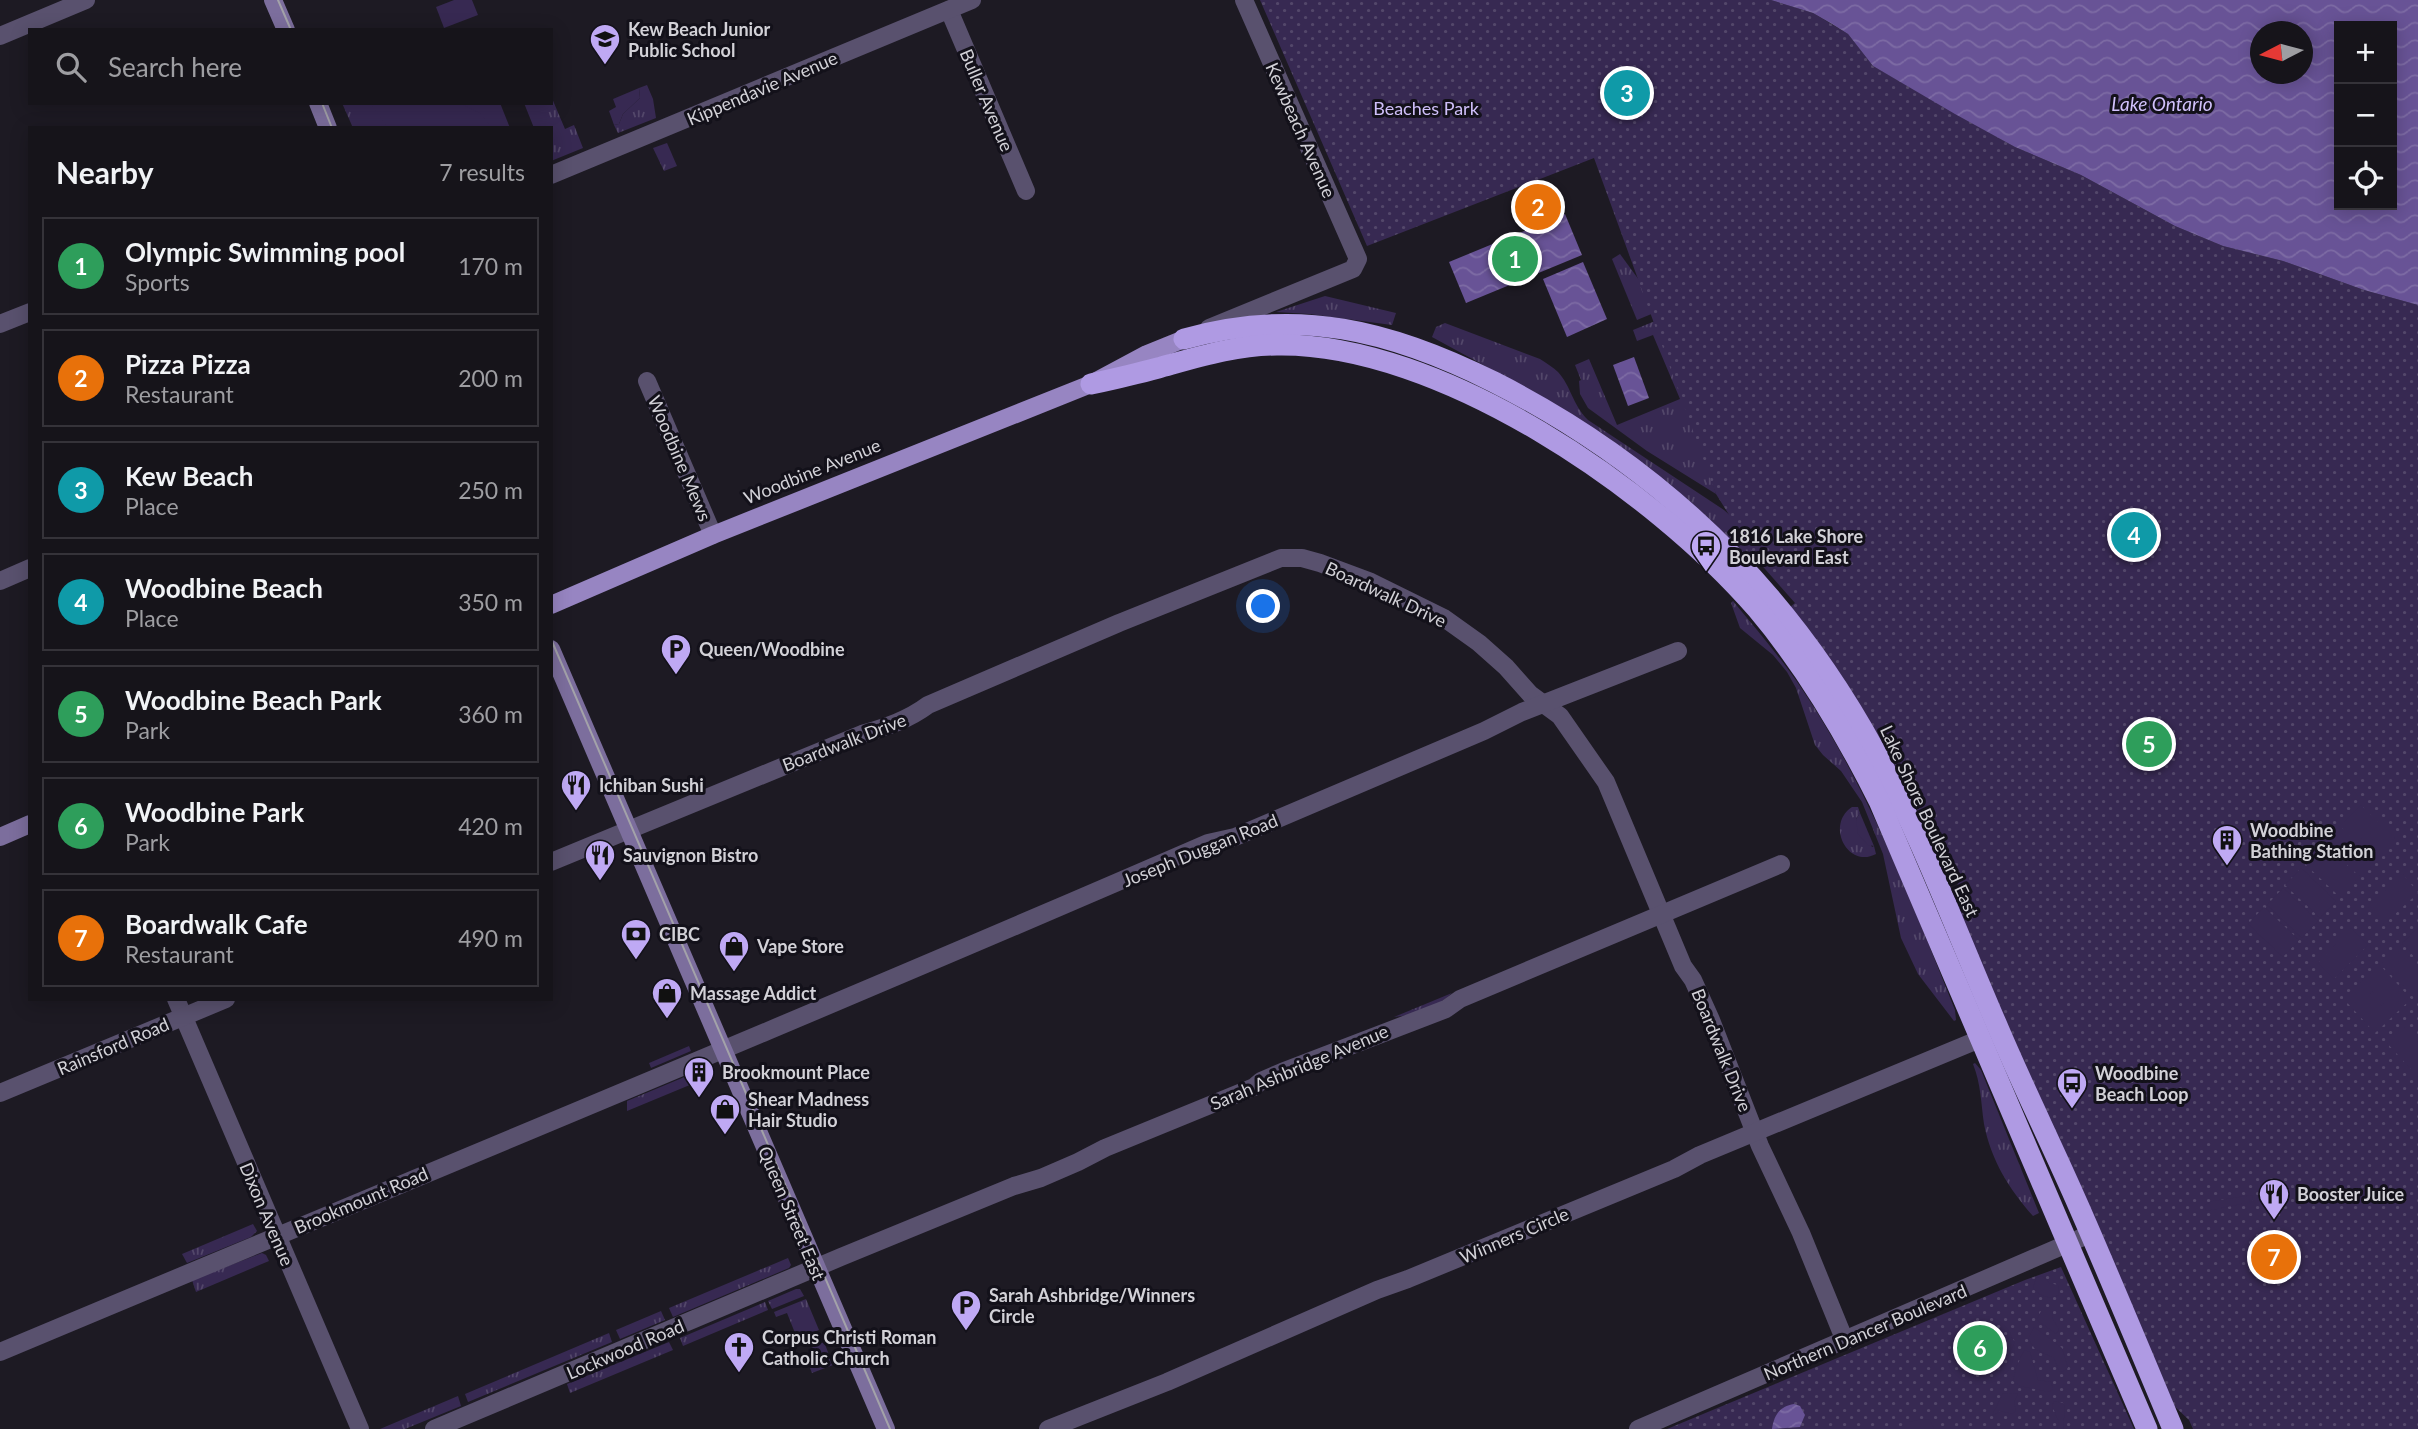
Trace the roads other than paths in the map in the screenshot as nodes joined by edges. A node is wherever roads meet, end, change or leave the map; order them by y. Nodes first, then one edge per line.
1 (86, 0) edge
2 (273, 0) edge
3 (972, 0) edge
4 (1244, 0) edge
5 (948, 10) junction
6 (285, 28) edge
7 (0, 36) edge
8 (319, 105) edge
9 (327, 126) edge
10 (553, 174) edge
11 (1026, 191) dead end
12 (1358, 259) joint
13 (28, 313) edge
14 (0, 324) edge
15 (1184, 339) junction
16 (647, 381) dead end
17 (1091, 384) junction
18 (713, 536) junction
19 (28, 569) edge
20 (0, 581) edge
21 (553, 604) edge
22 (1678, 651) dead end
23 (553, 654) edge
24 (1544, 705) junction
25 (28, 825) edge
26 (629, 830) junction
27 (0, 837) edge
28 (553, 861) edge
29 (1782, 864) dead end
30 (1661, 914) junction
31 (177, 1001) edge
32 (221, 1001) edge
33 (184, 1017) junction
34 (1980, 1039) junction
35 (723, 1049) junction
36 (0, 1093) edge
37 (1755, 1132) junction
38 (2091, 1234) junction
39 (276, 1236) junction
40 (2068, 1244) junction
41 (816, 1268) junction
42 (1845, 1341) junction
43 (0, 1352) edge
44 (360, 1429) edge
45 (434, 1429) edge
46 (886, 1429) edge
47 (1048, 1429) edge
48 (1638, 1429) edge
49 (2147, 1429) edge
50 (2173, 1429) edge

1 - 7 street
2 - 6 main road
3 - 5 street, Kippendavie Avenue
4 - 12 street, Kewbeach Avenue
5 - 10 street, Kippendavie Avenue
5 - 11 street, Buller Avenue
8 - 9 main road
12 - 15 street, Woodbine Avenue
13 - 14 street
15 - 17 main road, Woodbine Avenue
15 - 38 highway, Lake Shore Boulevard East
16 - 18 street, Woodbine Mews
17 - 18 main road, Woodbine Avenue
17 - 34 highway, Woodbine Avenue
18 - 21 main road, Woodbine Avenue
19 - 20 street
22 - 24 street, Joseph Duggan Road
23 - 26 main road, Queen Street East
24 - 26 street, Boardwalk Drive
24 - 30 street, Boardwalk Drive
24 - 35 street, Joseph Duggan Road
25 - 27 main road
26 - 28 street
26 - 35 main road, Queen Street East
29 - 30 street, Sarah Ashbridge Avenue
30 - 37 street, Boardwalk Drive
30 - 41 street, Sarah Ashbridge Avenue
31 - 33 street, Dixon Avenue
32 - 33 street, Rainsford Road
33 - 36 street, Rainsford Road
33 - 39 street, Dixon Avenue
34 - 37 street, Winners Circle
34 - 40 highway
35 - 39 street, Brookmount Road
35 - 41 main road, Queen Street East
37 - 42 street, Boardwalk Drive
37 - 47 street, Winners Circle
38 - 40 street, Northern Dancer Boulevard
38 - 50 highway, Lake Shore Boulevard East
39 - 43 street, Brookmount Road
39 - 44 street, Dixon Avenue
40 - 42 street, Northern Dancer Boulevard
40 - 49 highway
41 - 45 street, Lockwood Road
41 - 46 main road, Queen Street East
42 - 48 street, Northern Dancer Boulevard

